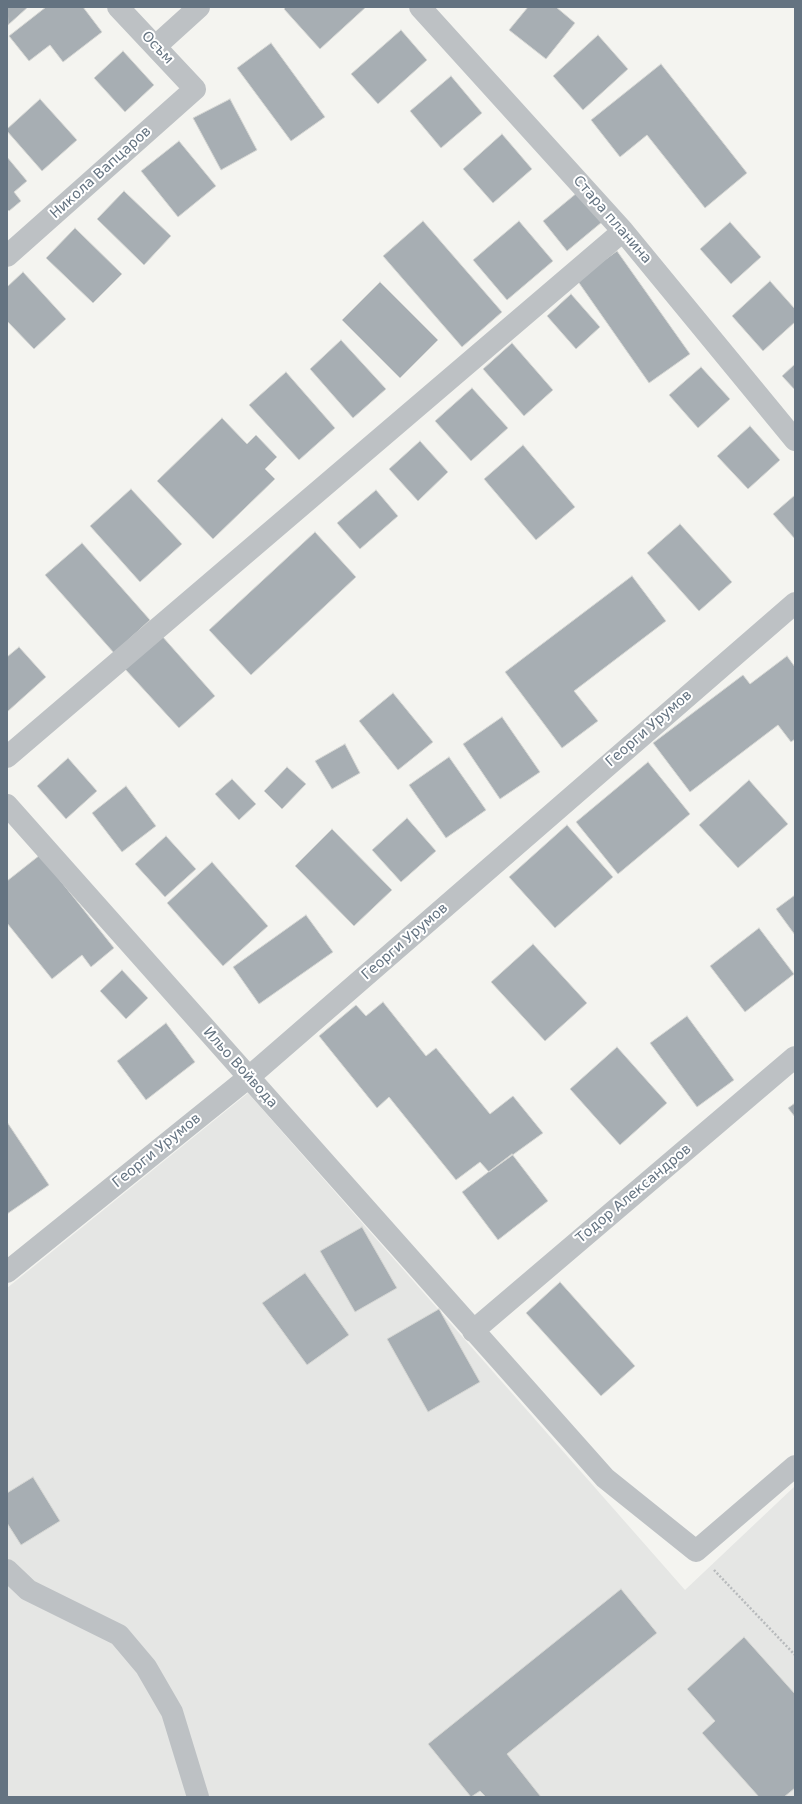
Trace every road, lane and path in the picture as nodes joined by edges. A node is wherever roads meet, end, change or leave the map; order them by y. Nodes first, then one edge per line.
1 (118, 7) edge
2 (199, 7) edge
3 (420, 7) edge
4 (156, 46) junction
5 (195, 89) joint
6 (623, 231) junction
7 (7, 256) edge
8 (795, 440) edge
9 (795, 603) edge
10 (7, 757) edge
11 (7, 805) edge
12 (795, 1057) edge
13 (249, 1077) junction
14 (7, 1272) edge
15 (473, 1330) junction
16 (795, 1466) edge
17 (696, 1551) junction
18 (7, 1570) edge
19 (795, 1655) edge
20 (198, 1797) edge

1 - 4 street, Осъм
2 - 4 street
3 - 6 street, Стара планина
4 - 5 street, Осъм
5 - 7 street, Никола Вапцаров
6 - 8 street, Стара планина
6 - 10 street
9 - 13 street, Георги Урумов
11 - 13 street, Ильо Войвода
12 - 15 street, Тодор Александров
13 - 14 street, Георги Урумов
13 - 15 street, Ильо Войвода
15 - 17 street, Ильо Войвода
16 - 17 street
17 - 19 path
18 - 20 street

